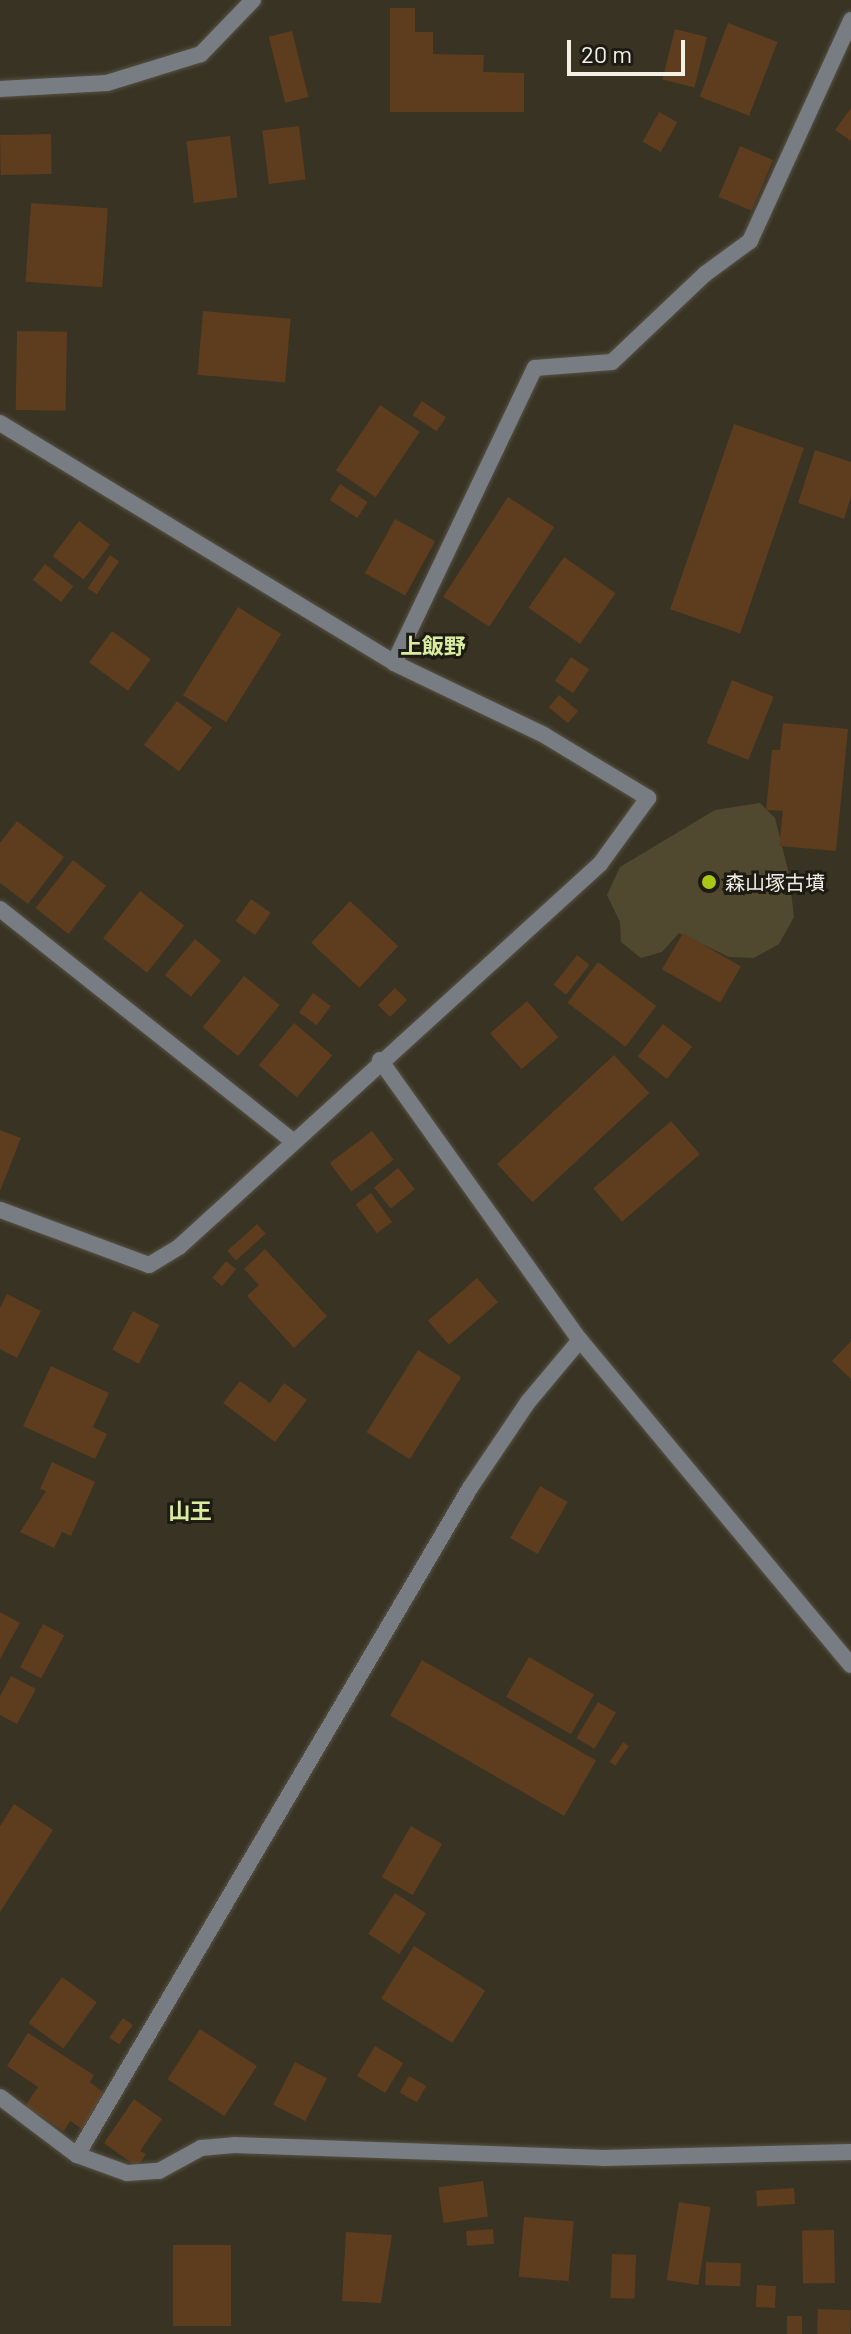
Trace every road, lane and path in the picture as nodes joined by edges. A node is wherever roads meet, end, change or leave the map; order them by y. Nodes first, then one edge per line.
1 (253, 0) edge
2 (851, 20) edge
3 (0, 89) edge
4 (0, 423) edge
5 (394, 663) junction
6 (0, 909) edge
7 (380, 1060) junction
8 (294, 1142) junction
9 (0, 1210) edge
10 (580, 1340) junction
11 (851, 1665) edge
12 (2, 2102) edge
13 (851, 2152) edge
14 (77, 2155) junction

1 - 3 street
2 - 5 street
4 - 5 street
5 - 7 street
6 - 8 street
7 - 8 street
7 - 10 street
8 - 9 street
10 - 11 street
10 - 14 street
12 - 14 street
13 - 14 street

